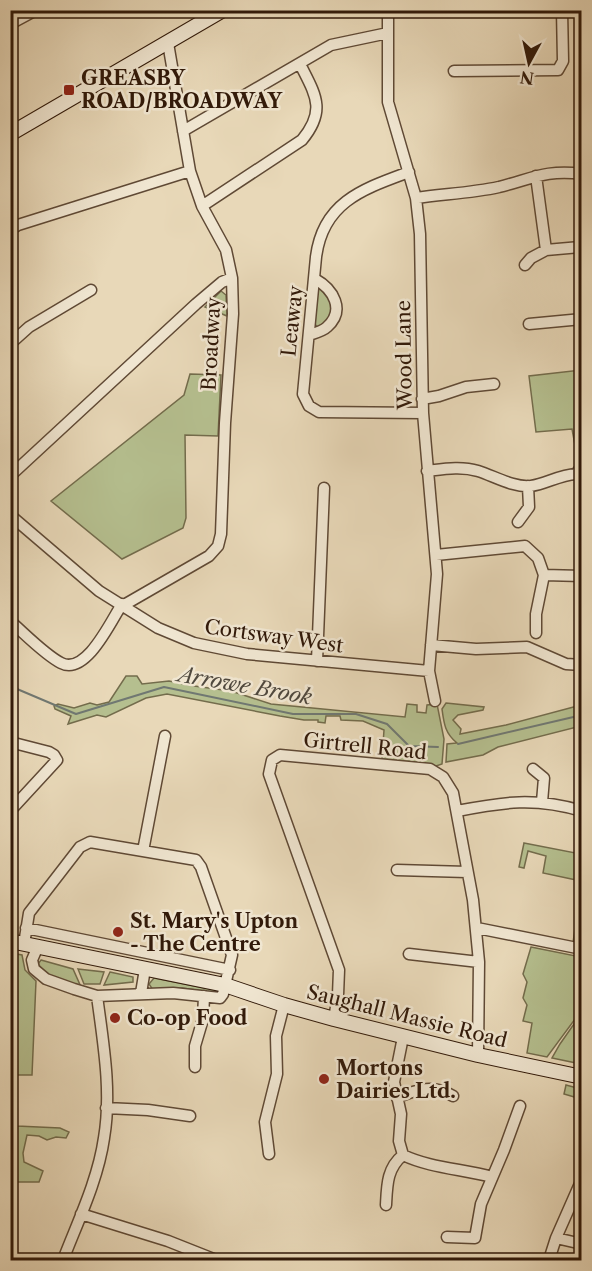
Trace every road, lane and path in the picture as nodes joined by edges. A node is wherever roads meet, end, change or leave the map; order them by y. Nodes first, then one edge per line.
1 (36, 10) edge
2 (223, 10) edge
3 (388, 10) edge
4 (562, 10) edge
5 (10, 24) edge
6 (388, 33) junction
7 (168, 43) junction
8 (300, 64) junction
9 (454, 71) dead end
10 (183, 131) junction
11 (11, 134) edge
12 (10, 149) edge
13 (190, 171) junction
14 (409, 172) junction
15 (582, 174) edge
16 (536, 176) junction
17 (416, 198) junction
18 (202, 206) junction
19 (10, 230) edge
20 (580, 247) edge
21 (546, 250) junction
22 (525, 265) dead end
23 (232, 278) junction
24 (315, 279) junction
25 (91, 290) dead end
26 (582, 319) edge
27 (529, 324) dead end
28 (309, 335) junction
29 (10, 344) edge
30 (494, 384) dead end
31 (422, 399) junction
32 (423, 412) junction
33 (579, 470) edge
34 (427, 471) junction
35 (10, 476) edge
36 (582, 484) edge
37 (528, 486) junction
38 (324, 488) dead end
39 (10, 515) edge
40 (518, 522) dead end
41 (436, 555) junction
42 (544, 575) junction
43 (582, 576) edge
44 (123, 604) junction
45 (10, 621) edge
46 (536, 633) dead end
47 (431, 645) junction
48 (317, 661) junction
49 (582, 665) edge
50 (429, 671) junction
51 (435, 701) dead end
52 (165, 736) dead end
53 (10, 742) edge
54 (533, 770) dead end
55 (542, 802) junction
56 (10, 810) edge
57 (457, 811) junction
58 (582, 811) edge
59 (143, 851) junction
60 (397, 870) dead end
61 (467, 872) junction
62 (26, 928) junction
63 (477, 928) junction
64 (24, 944) edge
65 (582, 949) edge
66 (409, 954) dead end
67 (479, 962) junction
68 (145, 969) junction
69 (230, 970) junction
70 (225, 985) junction
71 (141, 993) junction
72 (97, 996) junction
73 (204, 996) junction
74 (284, 1005) junction
75 (334, 1019) junction
76 (403, 1037) junction
77 (478, 1055) junction
78 (195, 1067) dead end
79 (582, 1077) edge
80 (453, 1096) dead end
81 (397, 1098) junction
82 (520, 1106) dead end
83 (106, 1108) junction
84 (190, 1116) dead end
85 (269, 1154) dead end
86 (403, 1155) junction
87 (492, 1177) junction
88 (582, 1179) edge
89 (386, 1205) dead end
90 (81, 1214) junction
91 (447, 1237) dead end
92 (556, 1238) junction
93 (582, 1244) edge
94 (63, 1260) edge
95 (216, 1260) edge
96 (549, 1260) edge

1 - 5 street
2 - 7 main road
3 - 6 street, Wood Lane
4 - 9 street
6 - 8 street
6 - 14 street, Wood Lane
7 - 10 street, Broadway
7 - 11 main road
8 - 10 street
8 - 18 street
10 - 13 street, Broadway
11 - 12 street
13 - 18 street, Broadway
13 - 19 street
14 - 17 street, Wood Lane
14 - 24 street, Leaway
15 - 16 street
16 - 17 street
16 - 21 street
17 - 31 street, Wood Lane
18 - 23 street, Broadway
20 - 21 street
21 - 22 street
23 - 35 street
23 - 44 street, Broadway
24 - 28 street, Leaway
24 - 28 street
25 - 29 street
26 - 27 street
28 - 32 street, Leaway
30 - 31 street
31 - 32 street, Wood Lane
32 - 34 street, Wood Lane
33 - 36 street
33 - 37 street
34 - 37 street
34 - 41 street, Wood Lane
37 - 40 street
38 - 48 street
39 - 44 street, Cortsway West
41 - 42 street
41 - 47 street, Wood Lane
42 - 43 street
42 - 46 street
44 - 45 street
44 - 48 street, Cortsway West
47 - 49 street
47 - 50 street, Wood Lane
48 - 50 street, Cortsway West
50 - 51 street, Wood Lane
52 - 59 street
53 - 56 street
54 - 55 street
55 - 57 street
55 - 58 street
57 - 61 street, Girtrell Road
57 - 75 street, Girtrell Road
59 - 62 street
59 - 69 street
60 - 61 street
61 - 63 street, Girtrell Road
62 - 64 street
62 - 69 street
63 - 65 street
63 - 67 street, Girtrell Road
64 - 68 main road, Saughall Massie Road
64 - 72 street
66 - 67 street
67 - 77 street, Girtrell Road
68 - 70 main road, Saughall Massie Road
68 - 71 street
69 - 70 street
70 - 73 street
70 - 74 main road, Saughall Massie Road
71 - 72 street
71 - 73 street
72 - 83 street
73 - 78 street
74 - 75 main road, Saughall Massie Road
74 - 85 street
75 - 76 main road, Saughall Massie Road
76 - 77 main road, Saughall Massie Road
76 - 81 street
77 - 79 main road, Saughall Massie Road
80 - 81 street
81 - 86 street
82 - 87 street
83 - 84 street
83 - 90 street
86 - 87 street
86 - 89 street
87 - 91 street
88 - 92 street
90 - 94 street
90 - 95 street
92 - 93 street
92 - 96 street

